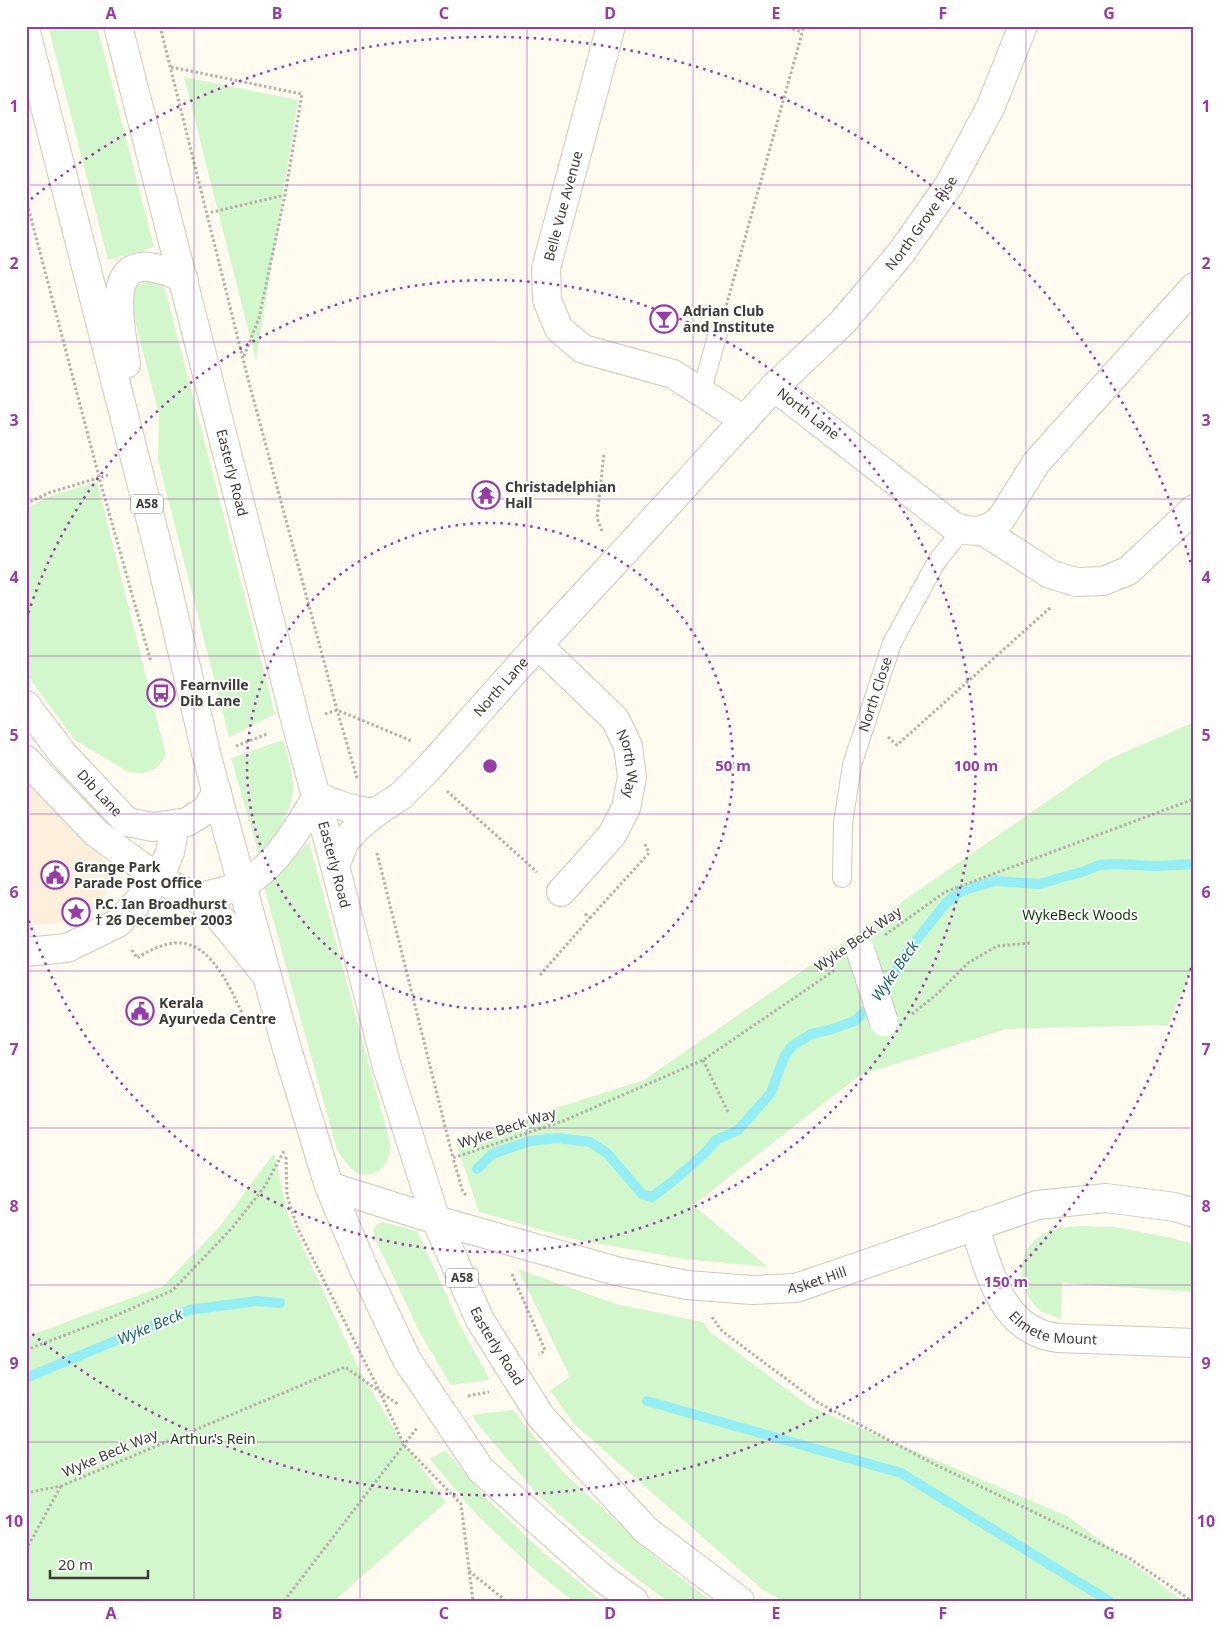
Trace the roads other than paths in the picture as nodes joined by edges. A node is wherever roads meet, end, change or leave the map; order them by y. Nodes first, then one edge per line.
1 (118, 26) edge
2 (611, 26) edge
3 (1023, 26) edge
4 (26, 32) edge
5 (184, 280) junction
6 (1194, 287) edge
7 (718, 333) road end
8 (774, 387) junction
9 (701, 393) junction
10 (744, 420) junction
11 (138, 467) junction
12 (1194, 509) edge
13 (973, 530) junction
14 (538, 645) junction
15 (26, 706) edge
16 (26, 760) edge
17 (217, 792) junction
18 (317, 796) junction
19 (375, 813) junction
20 (175, 825) junction
21 (335, 866) junction
22 (842, 878) dead end
23 (159, 879) junction
24 (242, 884) junction
25 (561, 892) road end
26 (197, 898) junction
27 (26, 952) edge
28 (861, 952) road end
29 (267, 976) junction
30 (884, 1022) road end
31 (413, 1153) junction
32 (329, 1186) junction
33 (381, 1202) junction
34 (1194, 1213) edge
35 (436, 1220) junction
36 (974, 1226) junction
37 (1194, 1343) edge
38 (634, 1601) edge
39 (740, 1601) edge

1 - 5 street, Easterly Road / A58
2 - 9 street, Belle Vue Avenue
3 - 8 street, North Grove Rise
4 - 11 street, A58
5 - 11 street
5 - 18 street, Easterly Road / A58
6 - 13 street
7 - 9 lane
8 - 10 street, North Lane
8 - 13 street, North Lane
9 - 10 street, Belle Vue Avenue
10 - 14 street, North Lane
11 - 17 street, A58
12 - 13 street
13 - 22 lane, North Close
14 - 19 street, North Lane
14 - 25 street, North Way
15 - 20 street, Dib Lane
16 - 23 street
17 - 20 street, Dib Lane
17 - 24 street, A58
18 - 19 street
18 - 21 street, Easterly Road / A58
18 - 24 street
19 - 21 street, North Lane
20 - 23 street
21 - 31 street, Easterly Road / A58
23 - 26 street
23 - 27 street
24 - 26 street
24 - 29 street, A58
26 - 29 street
28 - 30 street, bridge
29 - 32 street, A58
31 - 33 street
31 - 35 street, Easterly Road / A58
32 - 33 street, Asket Hill
32 - 38 street, A58
33 - 35 street, Asket Hill
34 - 36 street, Asket Hill
35 - 36 street, Asket Hill
35 - 39 street, Easterly Road / A58
36 - 37 street, Elmete Mount

